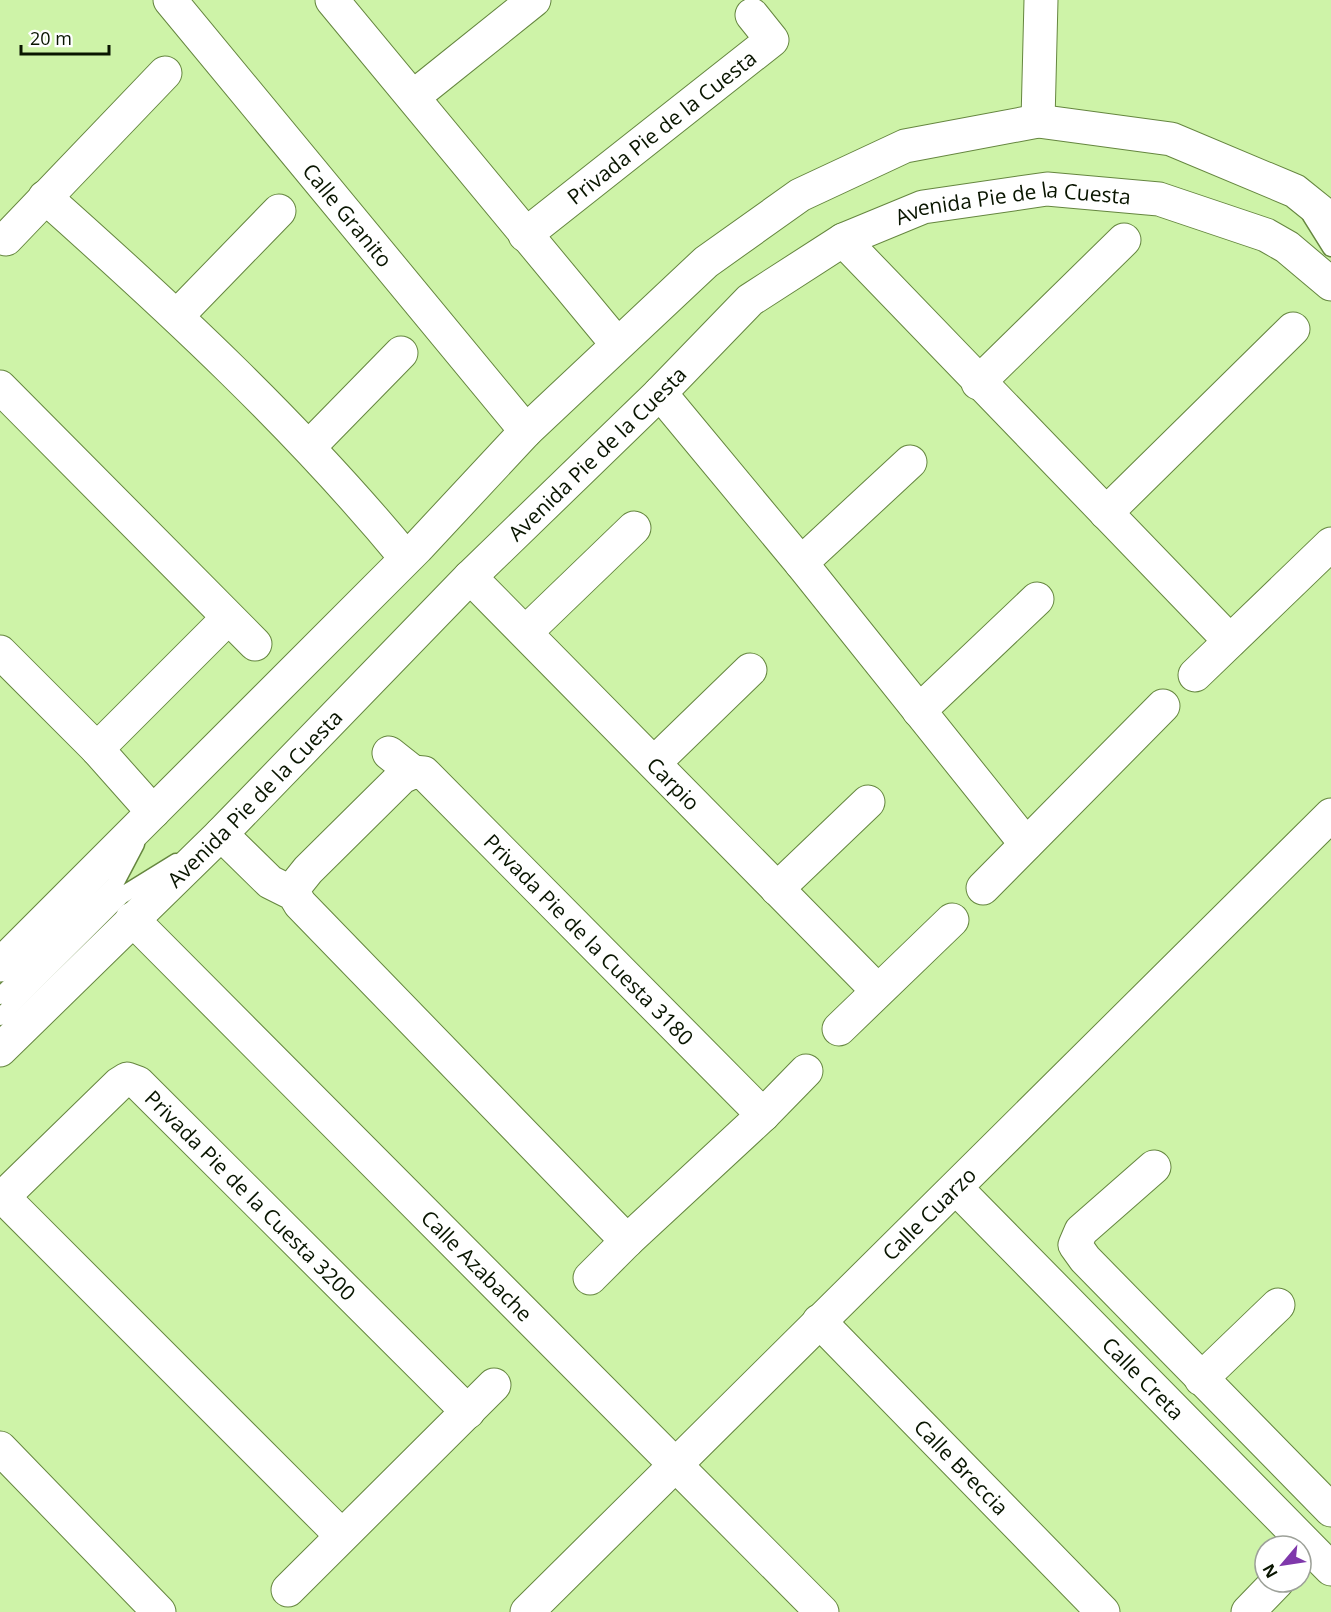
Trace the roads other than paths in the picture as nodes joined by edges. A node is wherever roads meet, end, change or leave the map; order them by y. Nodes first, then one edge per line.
1 (170, 0) edge
2 (332, 0) edge
3 (534, 0) edge
4 (1041, 0) edge
5 (752, 15) dead end
6 (165, 73) dead end
7 (413, 97) junction
8 (1038, 122) junction
9 (1295, 191) junction
10 (45, 197) junction
11 (279, 211) dead end
12 (1331, 220) edge
13 (525, 236) junction
14 (6, 239) dead end
15 (843, 240) junction
16 (1124, 240) dead end
17 (1287, 247) junction
18 (1331, 248) edge
19 (1331, 264) edge
20 (1331, 284) edge
21 (178, 315) junction
22 (1293, 329) dead end
23 (617, 344) junction
24 (401, 353) dead end
25 (978, 383) junction
26 (0, 387) edge
27 (660, 393) junction
28 (526, 431) junction
29 (309, 447) junction
30 (910, 462) dead end
31 (1106, 513) junction
32 (634, 528) dead end
33 (1331, 544) edge
34 (406, 558) junction
35 (801, 563) junction
36 (470, 577) junction
37 (1037, 599) dead end
38 (227, 619) junction
39 (526, 632) junction
40 (1230, 641) junction
41 (255, 644) dead end
42 (0, 652) edge
43 (750, 670) dead end
44 (1195, 675) dead end
45 (1162, 706) dead end
46 (919, 711) junction
47 (97, 749) junction
48 (654, 763) junction
49 (868, 802) dead end
50 (153, 812) junction
51 (1331, 815) edge
52 (221, 834) junction
53 (1026, 844) junction
54 (983, 888) dead end
55 (777, 889) junction
56 (294, 894) junction
57 (132, 920) junction
58 (952, 920) dead end
59 (0, 965) edge
60 (877, 990) junction
61 (0, 996) edge
62 (0, 1017) edge
63 (839, 1029) dead end
64 (0, 1050) edge
65 (806, 1071) dead end
66 (763, 1115) junction
67 (1154, 1167) dead end
68 (956, 1188) junction
69 (1, 1196) edge
70 (627, 1241) junction
71 (590, 1278) dead end
72 (1278, 1305) dead end
73 (819, 1321) junction
74 (1201, 1379) junction
75 (494, 1385) dead end
76 (468, 1412) junction
77 (0, 1448) edge
78 (676, 1465) junction
79 (1331, 1510) edge
80 (341, 1535) junction
81 (1314, 1558) edge
82 (288, 1590) dead end
83 (1265, 1594) edge
84 (541, 1607) edge
85 (159, 1612) edge
86 (822, 1612) edge
87 (1103, 1612) edge
88 (1248, 1612) edge

1 - 28 street, Calle Granito
2 - 7 street
3 - 7 street
4 - 8 street
5 - 13 street, Privada Pie de la Cuesta
6 - 10 street
7 - 13 street
8 - 9 street
8 - 23 street
9 - 12 street
9 - 18 lane
10 - 14 street
10 - 21 street
11 - 21 street
13 - 23 street
15 - 17 street, Avenida Pie de la Cuesta
15 - 25 street
15 - 27 street, Avenida Pie de la Cuesta
16 - 25 street
17 - 19 lane
17 - 20 street, Avenida Pie de la Cuesta
21 - 29 street
22 - 31 street
23 - 28 street
24 - 29 street
25 - 31 street
26 - 38 street
27 - 35 street
27 - 36 street, Avenida Pie de la Cuesta
28 - 34 street
29 - 34 street
30 - 35 street
31 - 40 street
32 - 39 street
33 - 40 street
34 - 50 street
35 - 46 street
36 - 39 street, Carpio
36 - 52 street, Avenida Pie de la Cuesta
37 - 46 street
38 - 41 street
38 - 47 street
39 - 48 street, Carpio
40 - 44 street
42 - 47 street
43 - 48 street
45 - 53 street
46 - 53 street
47 - 50 street
48 - 55 street, Carpio
49 - 55 street
50 - 59 street
50 - 61 lane
51 - 68 street, Calle Cuarzo
52 - 56 street
52 - 57 street, Avenida Pie de la Cuesta
52 - 62 lane
53 - 54 street
55 - 60 street, Carpio
56 - 66 street, Privada Pie de la Cuesta 3180
56 - 70 street
57 - 64 street, Avenida Pie de la Cuesta
57 - 78 street, Calle Azabache
58 - 60 street
60 - 63 street
65 - 66 street
66 - 70 street
67 - 74 street
68 - 73 street, Calle Cuarzo
68 - 81 street, Calle Creta
69 - 76 street, Privada Pie de la Cuesta 3200
69 - 80 street, Privada Pie de la Cuesta 3200
70 - 71 street
72 - 74 street
73 - 78 street, Calle Cuarzo
73 - 87 street, Calle Breccia
74 - 79 street
75 - 76 street
76 - 80 street
77 - 85 street
78 - 84 street, Calle Cuarzo
78 - 86 street, Calle Azabache
80 - 82 street
83 - 88 street

